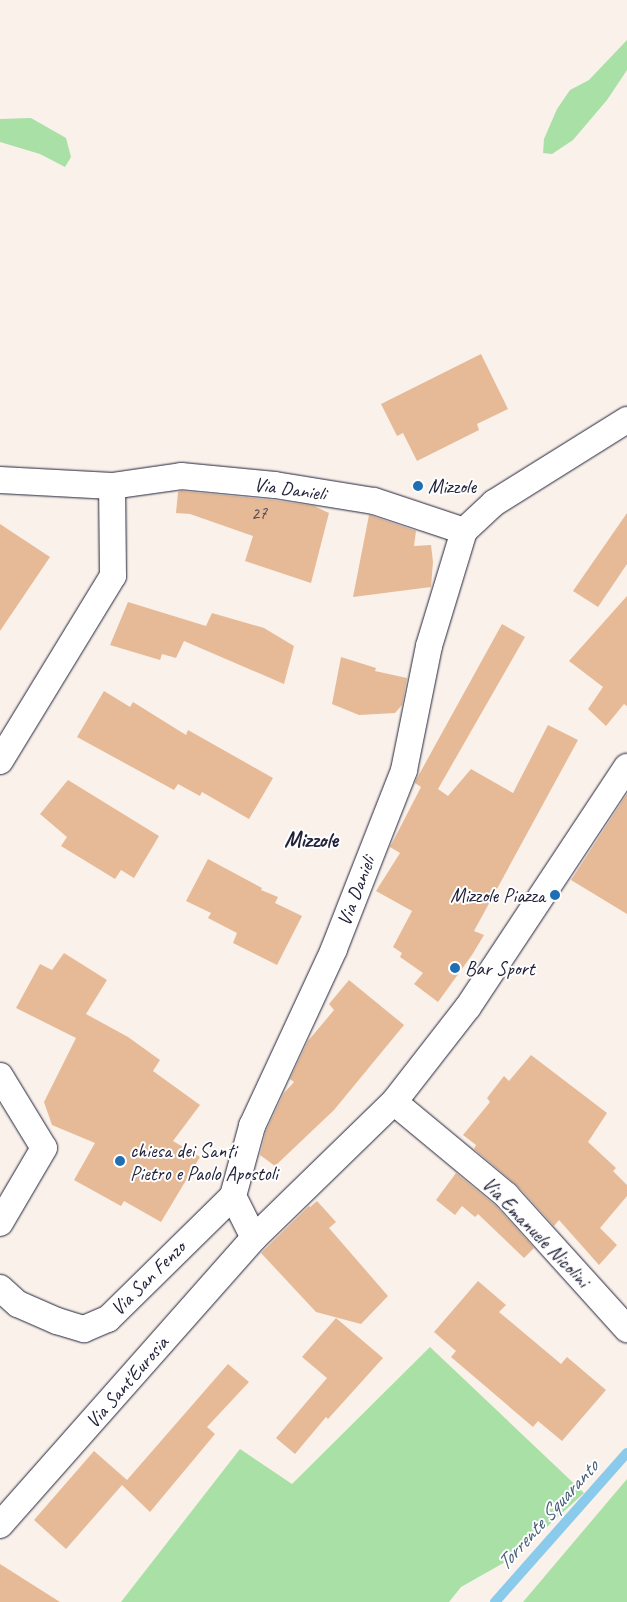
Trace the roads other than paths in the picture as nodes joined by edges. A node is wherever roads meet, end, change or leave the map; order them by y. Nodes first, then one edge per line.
1 (627, 420) edge
2 (0, 480) edge
3 (112, 486) junction
4 (464, 531) junction
5 (0, 761) edge
6 (627, 767) edge
7 (0, 1076) edge
8 (394, 1102) junction
9 (233, 1196) junction
10 (0, 1223) edge
11 (254, 1238) junction
12 (0, 1288) edge
13 (627, 1328) edge
14 (0, 1525) edge

1 - 4 street
2 - 3 street, Via Danieli
3 - 4 street, Via Danieli
3 - 5 street
4 - 9 street, Via Danieli
6 - 8 street
7 - 10 street
8 - 11 street
8 - 13 street, Via Emanuele Nicolini
9 - 11 street
9 - 12 street, Via San Fenzo
11 - 14 street, Via Sant'Eurosia

